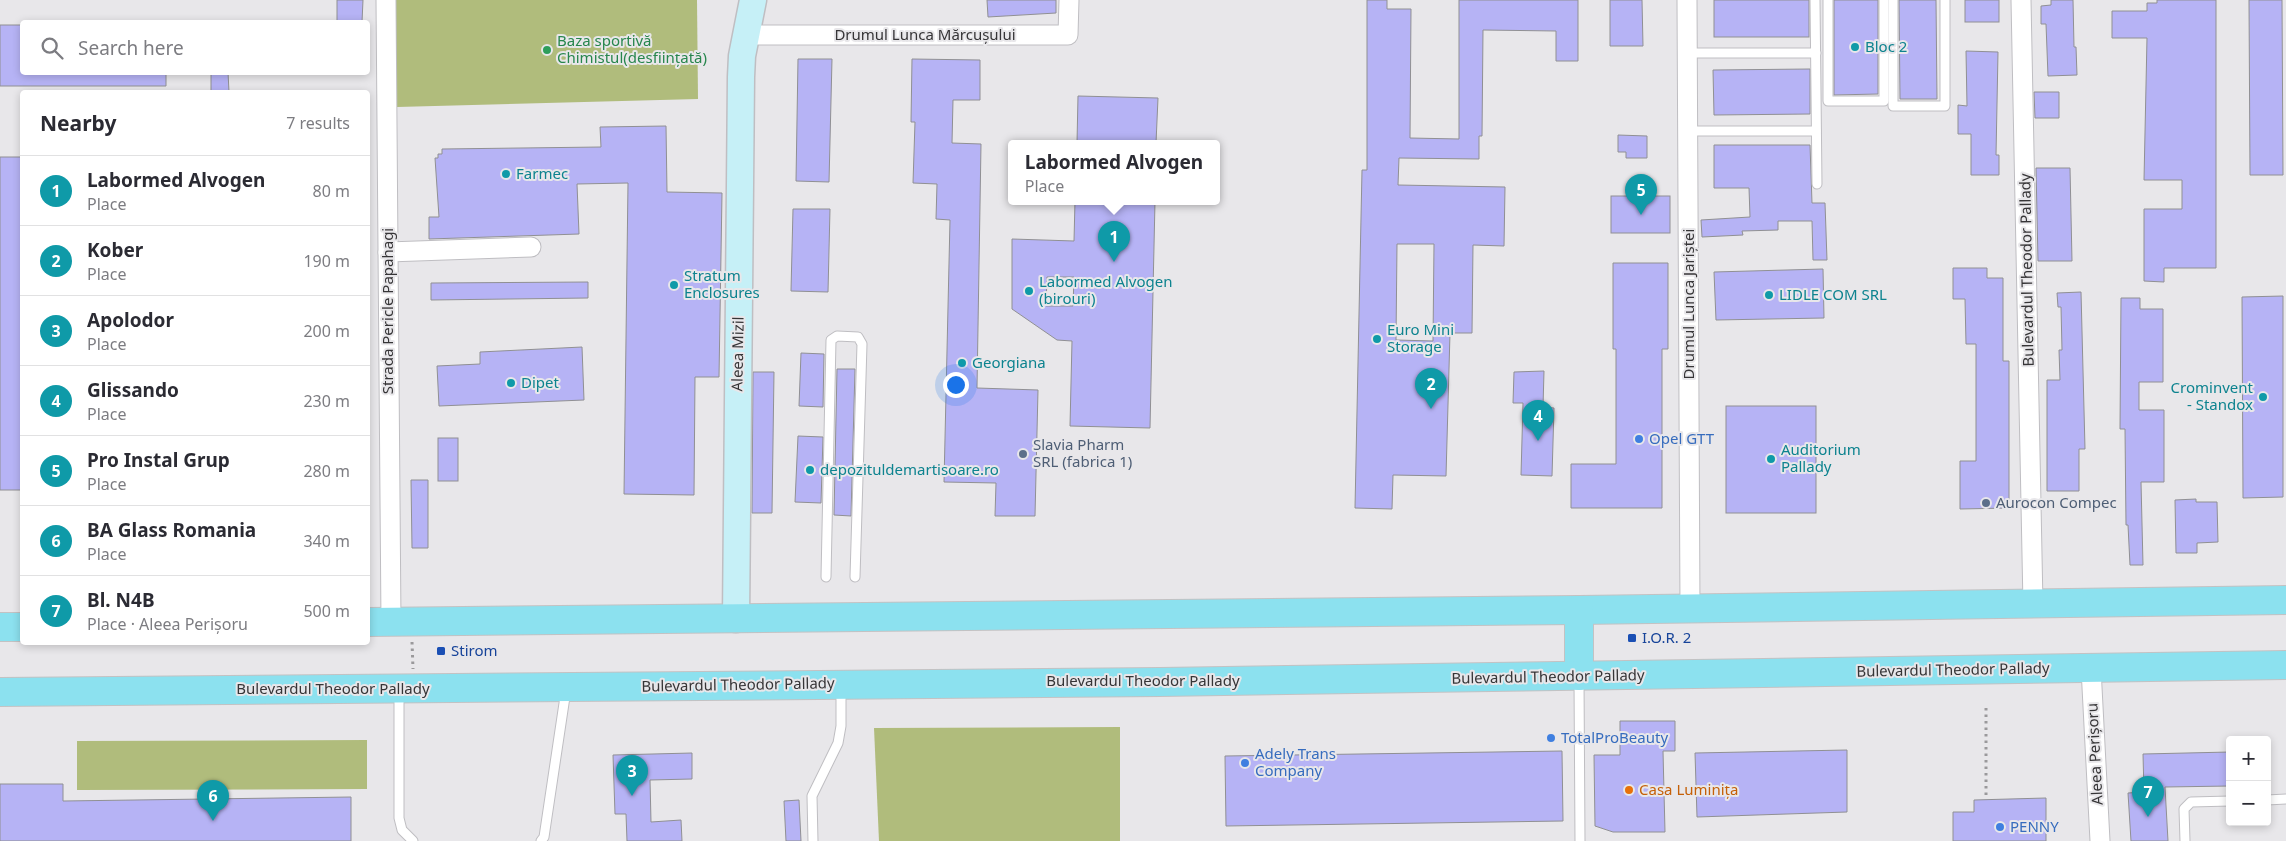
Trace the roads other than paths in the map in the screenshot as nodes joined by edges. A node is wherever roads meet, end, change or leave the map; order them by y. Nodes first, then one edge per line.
1 (386, 0) edge
2 (752, 0) edge
3 (1069, 0) edge
4 (1687, 0) edge
5 (1816, 0) edge
6 (1828, 0) edge
7 (1884, 0) edge
8 (1893, 0) edge
9 (1945, 0) edge
10 (2021, 0) edge
11 (746, 35) junction
12 (1688, 53) junction
13 (1816, 53) junction
14 (1688, 131) junction
15 (1816, 131) junction
16 (1817, 184) dead end
17 (531, 247) dead end
18 (388, 252) junction
19 (826, 577) dead end
20 (855, 577) dead end
21 (2286, 600) edge
22 (2033, 605) junction
23 (1690, 609) junction
24 (1579, 610) junction
25 (736, 619) junction
26 (390, 622) edge
27 (0, 627) edge
28 (20, 627) edge
29 (2286, 665) edge
30 (2091, 668) junction
31 (1579, 676) junction
32 (841, 683) junction
33 (566, 687) junction
34 (406, 689) junction
35 (0, 692) edge
36 (2271, 800) edge
37 (2286, 800) edge
38 (2226, 801) edge
39 (413, 841) edge
40 (541, 841) edge
41 (813, 841) edge
42 (1580, 841) edge
43 (2100, 841) edge
44 (2185, 841) edge

1 - 18 street, Strada Pericle Papahagi
2 - 11 street, Aleea Mizil
3 - 11 street, Drumul Lunca Mărcușului
4 - 12 street, Drumul Lunca Jariștei
5 - 13 lane
6 - 7 lane
8 - 9 lane
10 - 22 street, Bulevardul Theodor Pallady
11 - 25 street, Aleea Mizil
12 - 13 lane
12 - 14 street, Drumul Lunca Jariștei
13 - 15 lane
14 - 15 lane
14 - 23 street, Drumul Lunca Jariștei
15 - 16 lane
17 - 18 street
18 - 26 street, Strada Pericle Papahagi
19 - 20 lane
21 - 22 main road
22 - 23 main road
23 - 24 main road
24 - 25 main road
24 - 31 main road
25 - 26 main road
27 - 28 main road
29 - 30 main road, Bulevardul Theodor Pallady
30 - 31 main road, Bulevardul Theodor Pallady
30 - 43 street, Aleea Perișoru
31 - 32 main road, Bulevardul Theodor Pallady
31 - 42 lane
32 - 33 main road, Bulevardul Theodor Pallady
32 - 41 lane
33 - 34 main road, Bulevardul Theodor Pallady
33 - 40 lane
34 - 35 main road, Bulevardul Theodor Pallady
34 - 39 lane
36 - 37 lane
38 - 44 lane

